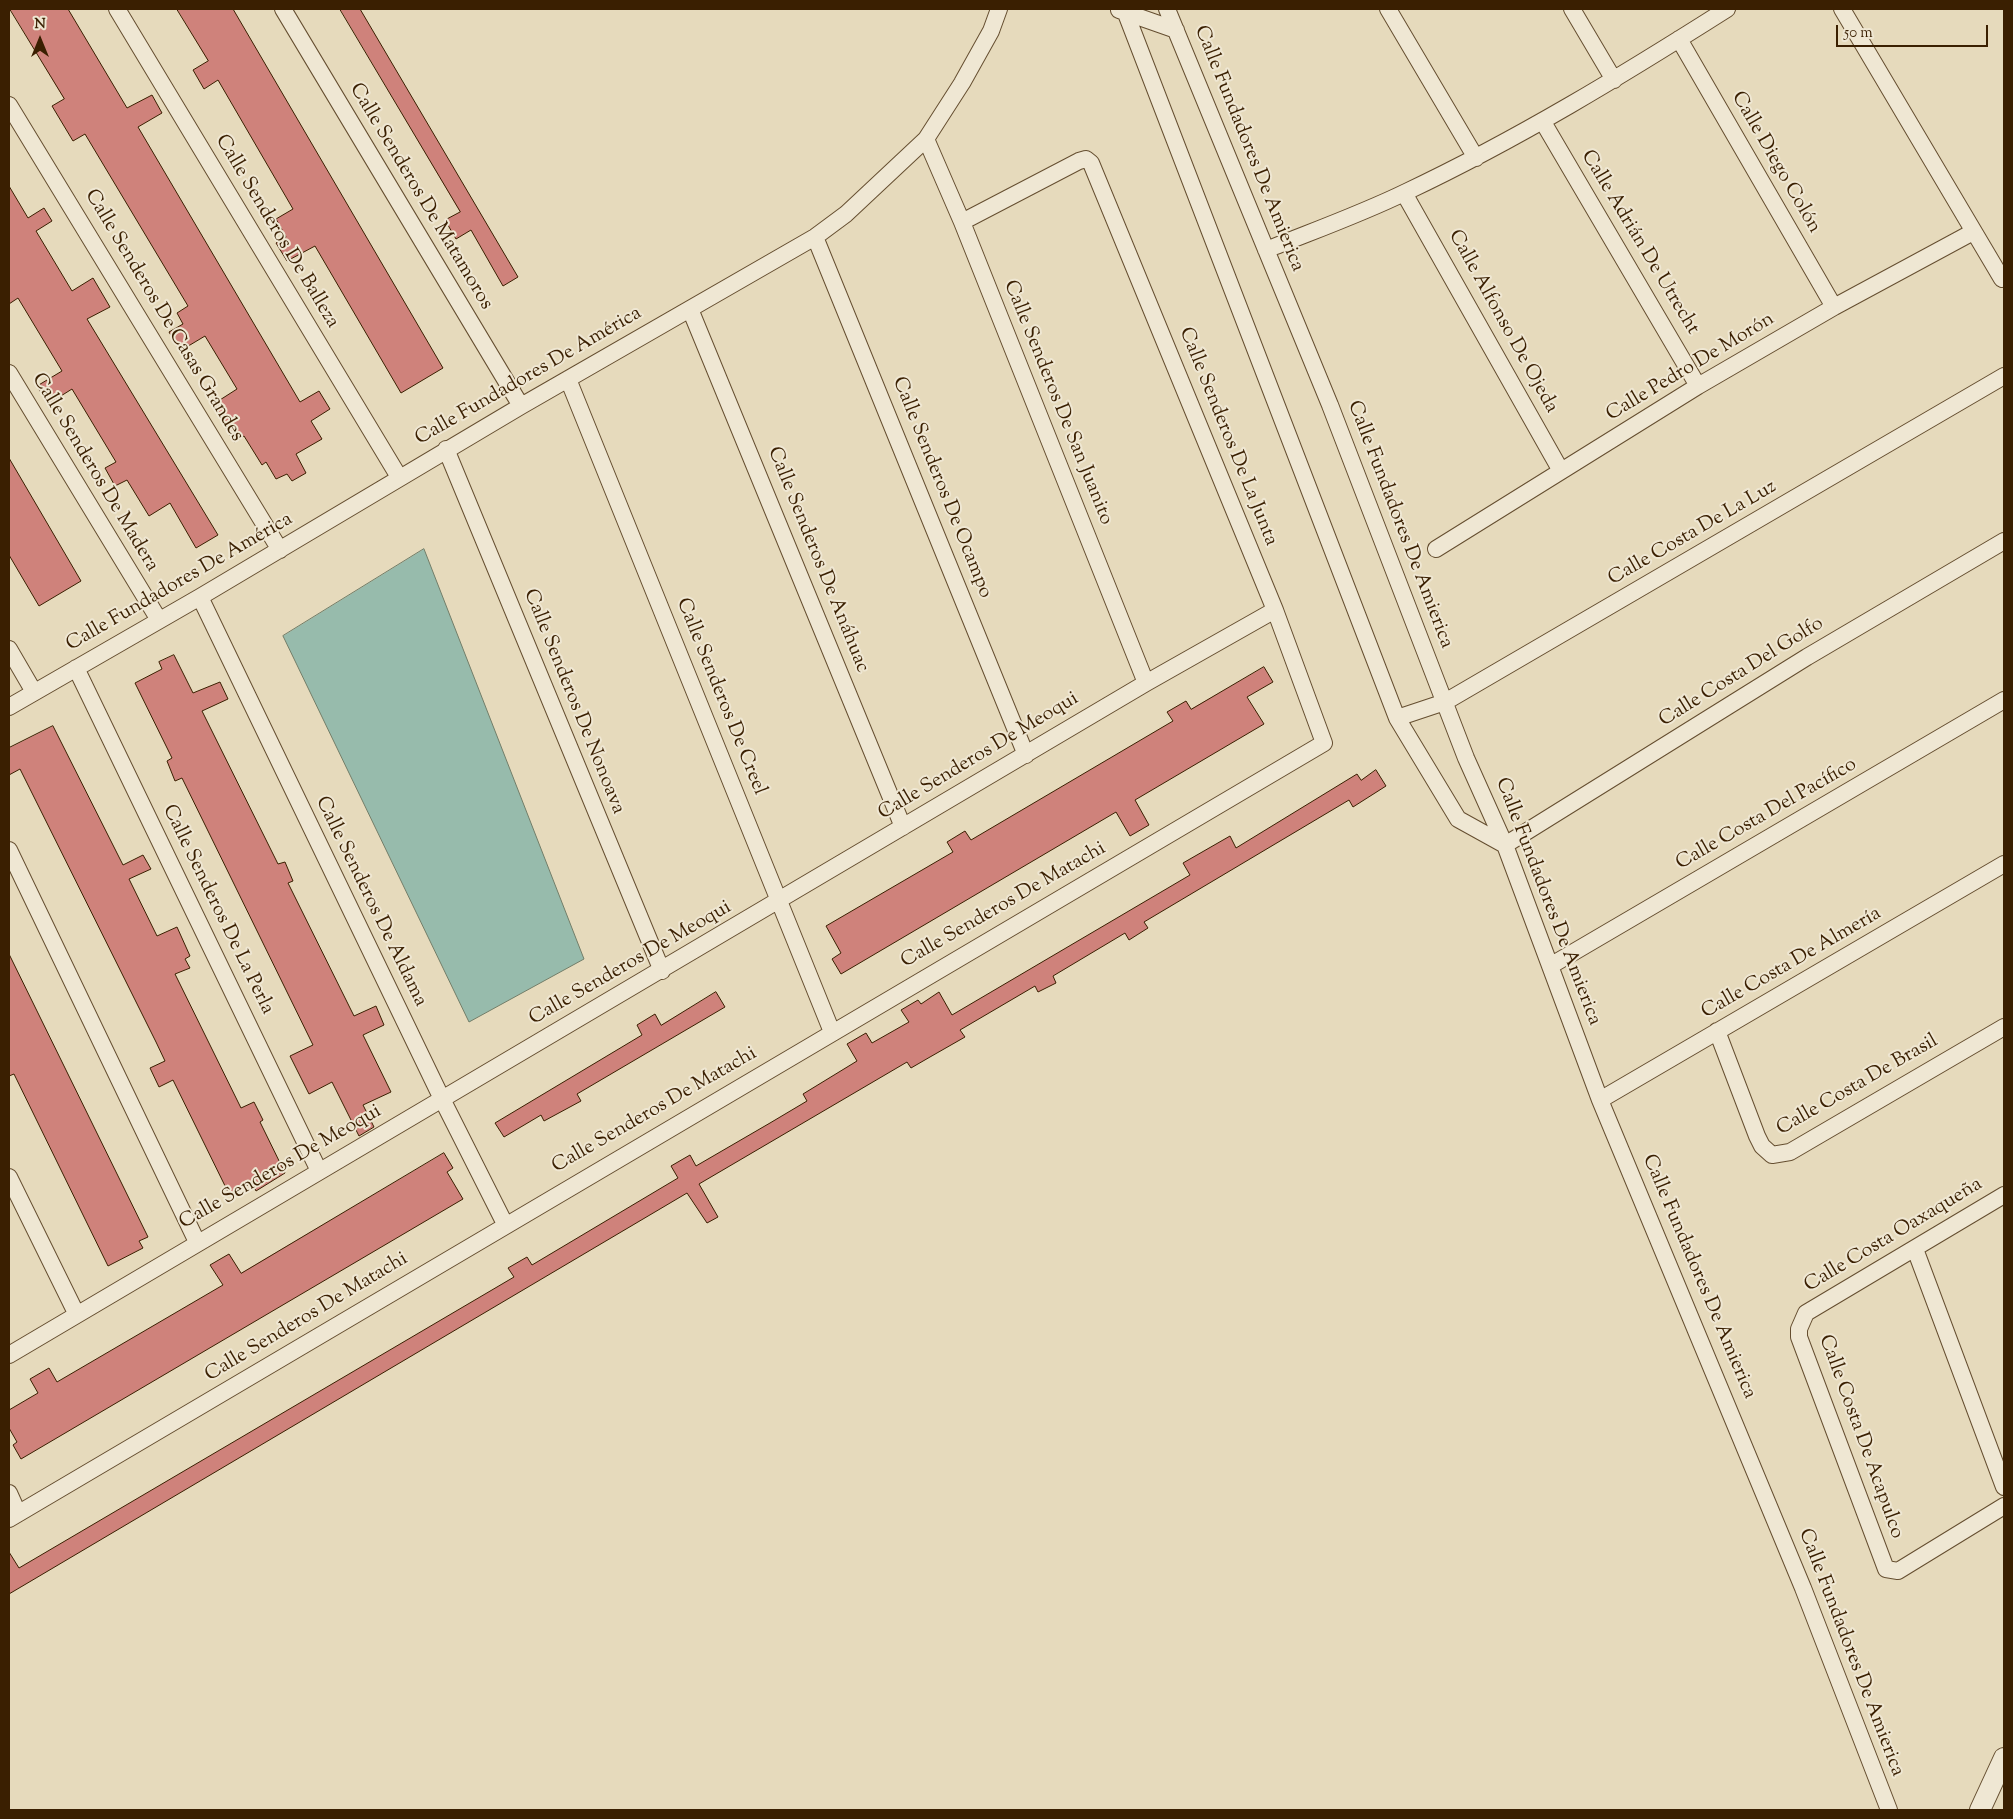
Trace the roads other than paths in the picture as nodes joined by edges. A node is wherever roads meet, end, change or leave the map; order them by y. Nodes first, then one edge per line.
1 (116, 9) edge
2 (283, 9) edge
3 (999, 9) edge
4 (1167, 9) edge
5 (1388, 9) edge
6 (1572, 9) edge
7 (1727, 9) edge
8 (1842, 9) edge
9 (1120, 10) edge
10 (1176, 30) junction
11 (1679, 39) junction
12 (1614, 80) junction
13 (9, 105) edge
14 (1543, 122) junction
15 (926, 139) junction
16 (1476, 158) junction
17 (1404, 193) junction
18 (962, 222) junction
19 (1973, 232) junction
20 (816, 237) junction
21 (1266, 250) junction
22 (2002, 279) dead end
23 (1834, 307) junction
24 (690, 309) junction
25 (9, 374) edge
26 (2004, 376) edge
27 (568, 379) junction
28 (1698, 386) junction
29 (521, 406) junction
30 (446, 449) junction
31 (1561, 471) junction
32 (399, 477) junction
33 (2004, 541) edge
34 (1436, 549) dead end
35 (280, 550) junction
36 (200, 597) junction
37 (1274, 610) junction
38 (159, 620) junction
39 (9, 649) edge
40 (76, 668) junction
41 (1146, 683) junction
42 (34, 692) junction
43 (2004, 700) edge
44 (1445, 702) junction
45 (9, 707) edge
46 (1398, 718) junction
47 (1324, 742) joint
48 (1026, 755) junction
49 (903, 827) junction
50 (1505, 845) junction
51 (9, 850) edge
52 (2004, 864) edge
53 (780, 900) junction
54 (1550, 966) junction
55 (662, 971) junction
56 (2004, 1027) edge
57 (1717, 1031) junction
58 (832, 1032) junction
59 (442, 1099) junction
60 (1600, 1100) junction
61 (319, 1171) junction
62 (9, 1177) edge
63 (2004, 1195) edge
64 (505, 1224) junction
65 (197, 1242) junction
66 (1915, 1249) junction
67 (76, 1313) junction
68 (1806, 1313) joint
69 (9, 1355) edge
70 (2004, 1487) edge
71 (9, 1493) edge
72 (2004, 1506) edge
73 (13, 1516) edge
74 (2004, 1758) edge
75 (1889, 1810) edge
76 (1980, 1810) edge

1 - 32 street, Calle Senderos De Balleza
2 - 29 street, Calle Senderos De Matamoros
3 - 15 street, Calle Fundadores De América
4 - 10 street, Calle Fundadores De Amierica
5 - 16 street
6 - 12 street
7 - 11 street
8 - 19 street
9 - 10 street
9 - 46 street
10 - 21 street, Calle Fundadores De Amierica
11 - 12 street
11 - 23 street, Calle Diego Colón
12 - 14 street
13 - 35 street, Calle Senderos De Casas Grandes
14 - 16 street
14 - 28 street, Calle Adrián De Utrecht
15 - 18 street, Calle Senderos De San Juanito
15 - 20 street, Calle Fundadores De América
16 - 17 street
17 - 21 street
17 - 31 street, Calle Alfonso De Ojeda
18 - 37 street, Calle Senderos De La Junta
18 - 41 street, Calle Senderos De San Juanito
19 - 22 street
19 - 23 street, Calle Pedro De Morón
20 - 24 street, Calle Fundadores De América
20 - 48 street, Calle Senderos De Ocampo
21 - 44 street, Calle Fundadores De Amierica
23 - 28 street, Calle Pedro De Morón
24 - 27 street, Calle Fundadores De América
24 - 49 street, Calle Senderos De Anáhuac
25 - 38 street, Calle Senderos De Madera
26 - 44 street, Calle Costa De La Luz
27 - 29 street, Calle Fundadores De América
27 - 53 street, Calle Senderos De Creel
28 - 31 street, Calle Pedro De Morón
29 - 30 street, Calle Fundadores De América
30 - 32 street, Calle Fundadores De América
30 - 55 street, Calle Senderos De Nonoava
31 - 34 street, Calle Pedro De Morón
32 - 35 street, Calle Fundadores De América
33 - 50 street, Calle Costa Del Golfo
35 - 36 street, Calle Fundadores De América
36 - 38 street, Calle Fundadores De América
36 - 59 street, Calle Senderos De Aldama
37 - 41 street, Calle Senderos De Meoqui
37 - 47 street, Calle Senderos De La Junta
38 - 40 street, Calle Fundadores De América
39 - 42 street
40 - 42 street, Calle Fundadores De América
40 - 61 street, Calle Senderos De La Perla
41 - 48 street, Calle Senderos De Meoqui
42 - 45 street, Calle Fundadores De América
43 - 54 street, Calle Costa Del Pacífico
44 - 46 street, Calle Costa De La Luz
44 - 50 street, Calle Fundadores De Amierica
46 - 50 street
47 - 58 street, Calle Senderos De Matachi
48 - 49 street, Calle Senderos De Meoqui
49 - 53 street, Calle Senderos De Meoqui
50 - 54 street, Calle Fundadores De Amierica
51 - 65 street
52 - 57 street, Calle Costa De Almería
53 - 55 street, Calle Senderos De Meoqui
53 - 58 street, Calle Senderos De Creel
54 - 60 street, Calle Fundadores De Amierica
55 - 59 street, Calle Senderos De Meoqui
56 - 57 street, Calle Costa De Brasil
57 - 60 street, Calle Costa De Almería
58 - 64 street, Calle Senderos De Matachi
59 - 61 street, Calle Senderos De Meoqui
59 - 64 street, Calle Senderos De Aldama
60 - 75 street, Calle Fundadores De Amierica
61 - 65 street, Calle Senderos De Meoqui
62 - 67 street
63 - 66 street, Calle Costa Oaxaqueña
64 - 73 street, Calle Senderos De Matachi
65 - 67 street, Calle Senderos De Meoqui
66 - 68 street, Calle Costa Oaxaqueña
66 - 70 street
67 - 69 street, Calle Senderos De Meoqui
68 - 72 street, Calle Costa De Acapulco
71 - 73 street
74 - 76 street

